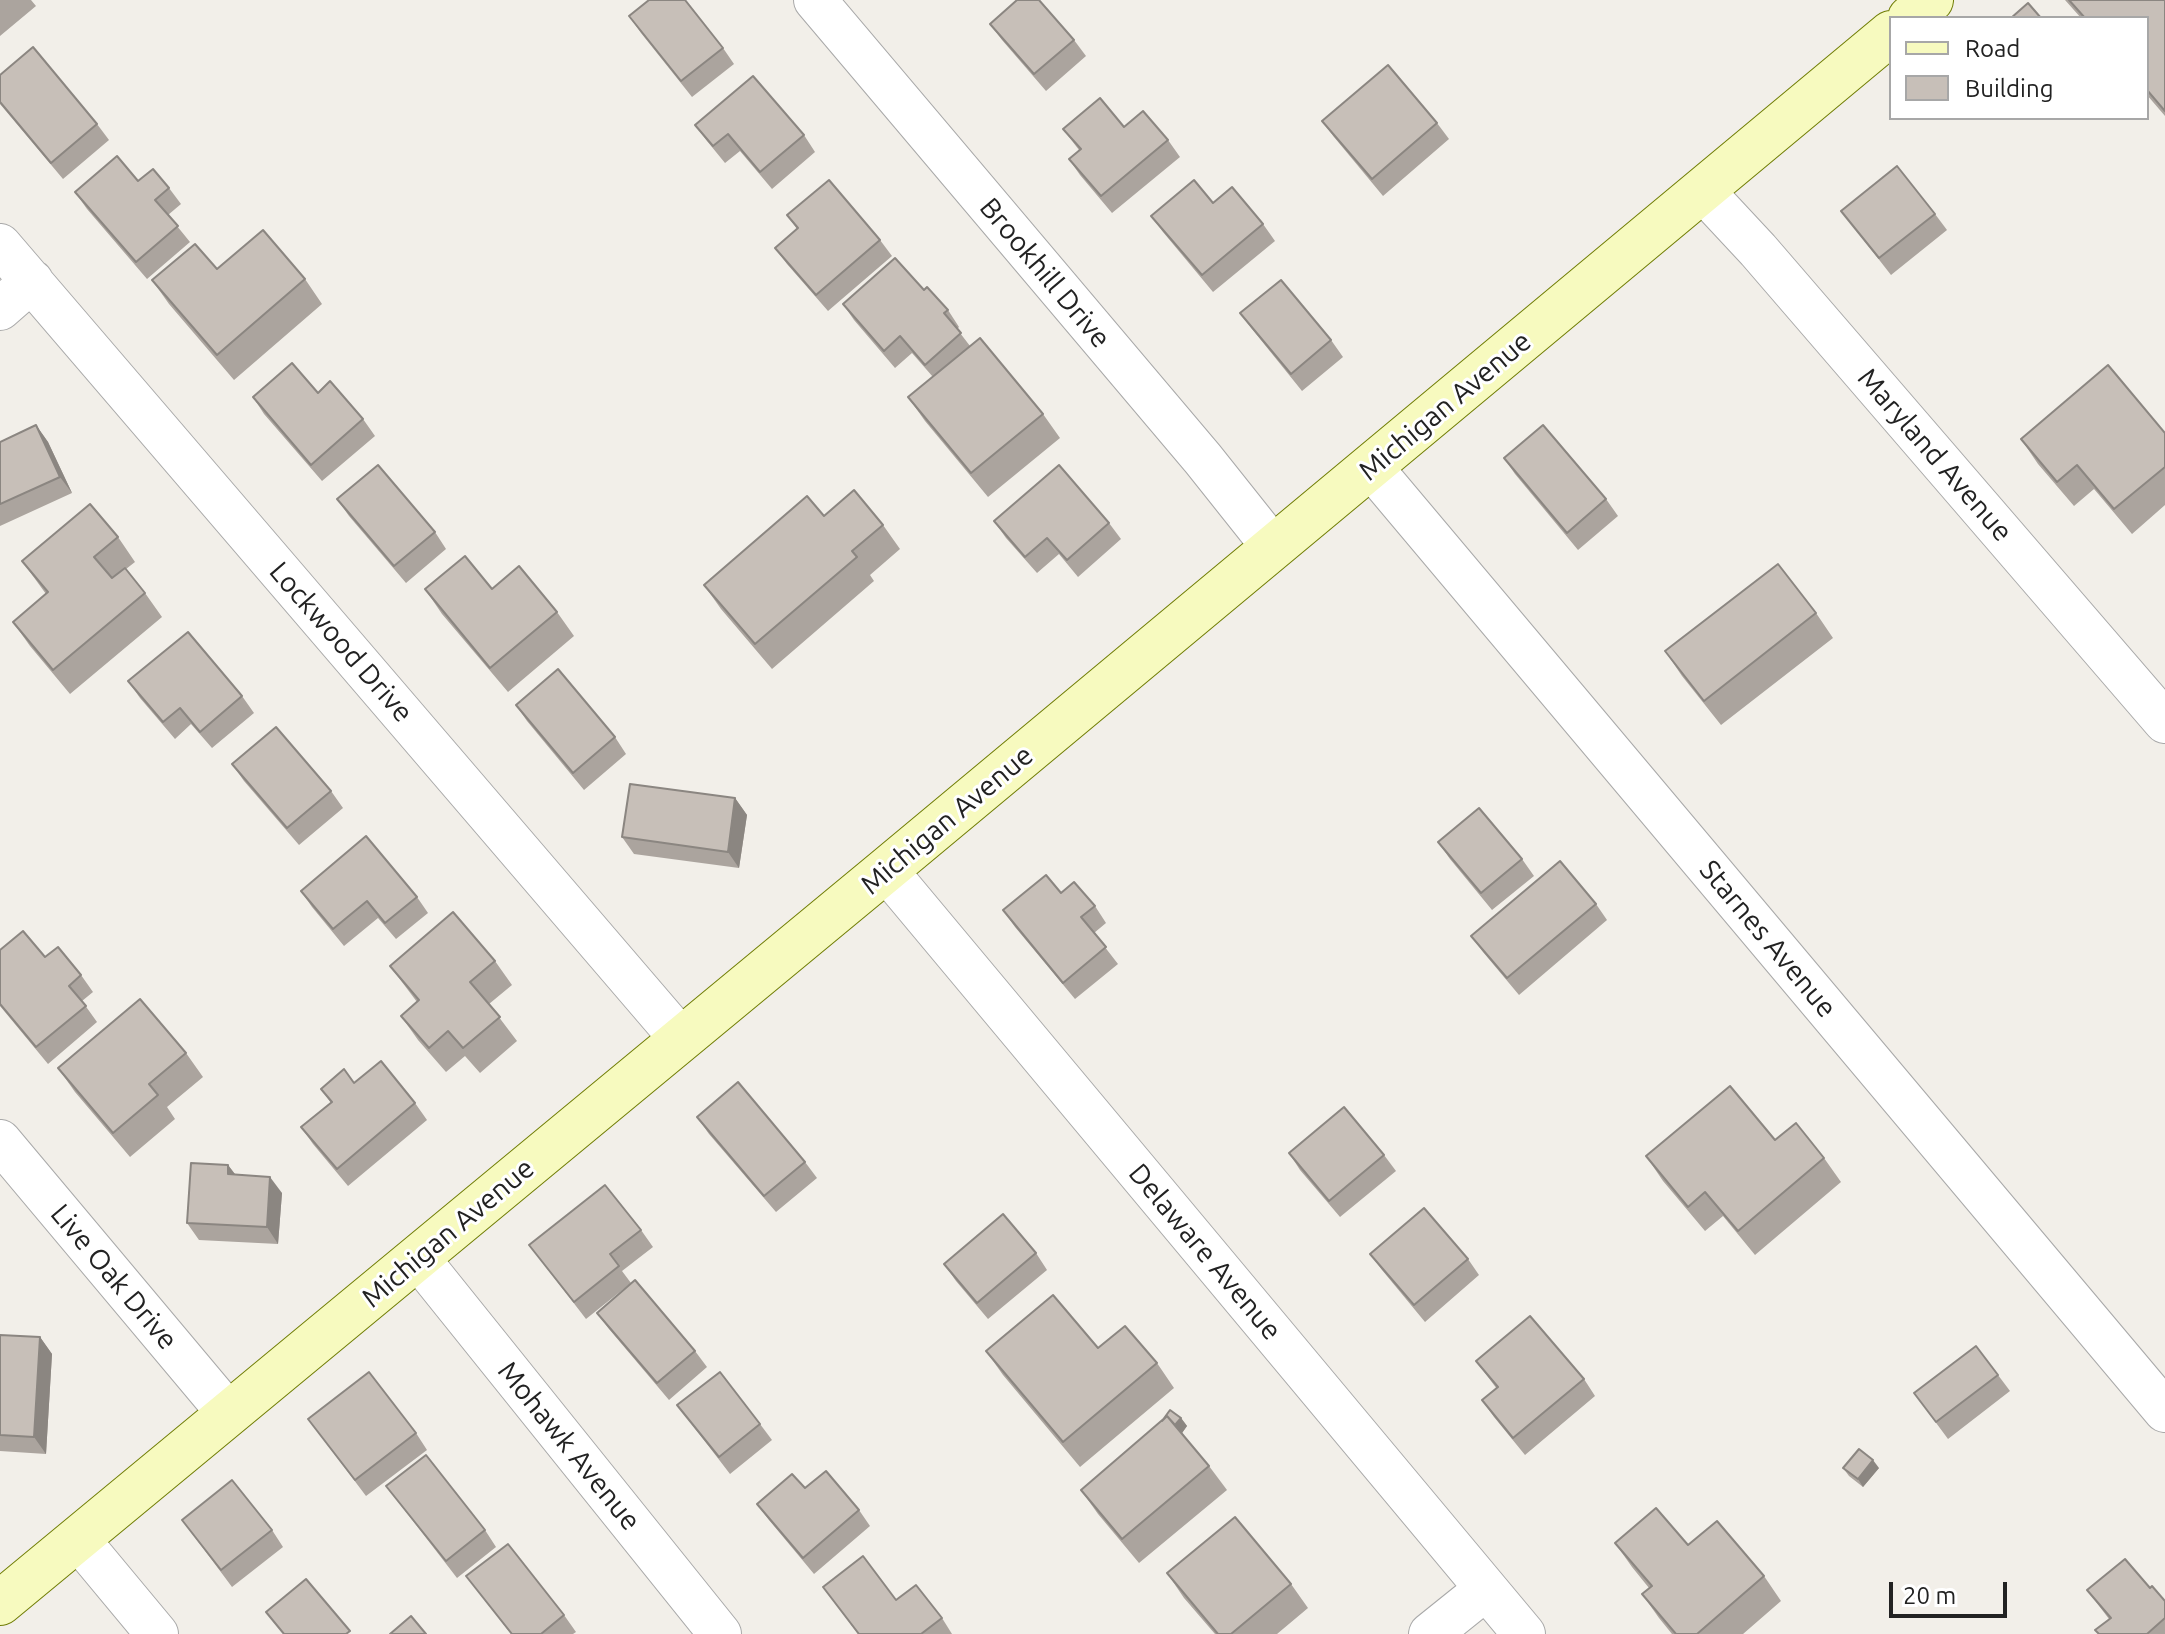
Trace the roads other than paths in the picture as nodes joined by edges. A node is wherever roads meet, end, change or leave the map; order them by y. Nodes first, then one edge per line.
1 (815, 0) edge
2 (1931, 0) edge
3 (1912, 16) edge
4 (1889, 35) edge
5 (1703, 191) junction
6 (0, 245) edge
7 (32, 281) junction
8 (0, 309) edge
9 (1371, 467) junction
10 (1273, 547) junction
11 (2165, 722) edge
12 (886, 870) junction
13 (681, 1039) junction
14 (0, 1141) edge
15 (418, 1258) junction
16 (2165, 1411) edge
17 (229, 1414) junction
18 (78, 1539) junction
19 (1486, 1589) junction
20 (0, 1603) edge
21 (157, 1634) edge
22 (720, 1634) edge
23 (1430, 1634) edge
24 (1524, 1634) edge

1 - 10 street, Brookhill Drive
2 - 3 street
4 - 5 street, Michigan Avenue
5 - 9 street, Michigan Avenue
5 - 11 street, Maryland Avenue
6 - 7 street, Lockwood Drive
7 - 8 street
7 - 13 street, Lockwood Drive
9 - 10 street, Michigan Avenue
9 - 16 street, Starnes Avenue
10 - 12 street, Michigan Avenue
12 - 13 street, Michigan Avenue
12 - 19 street, Delaware Avenue
13 - 15 street, Michigan Avenue
14 - 17 street, Live Oak Drive
15 - 17 street, Michigan Avenue
15 - 22 street, Mohawk Avenue
17 - 18 street, Michigan Avenue
18 - 20 street, Michigan Avenue
18 - 21 street
19 - 23 street
19 - 24 street, Delaware Avenue

